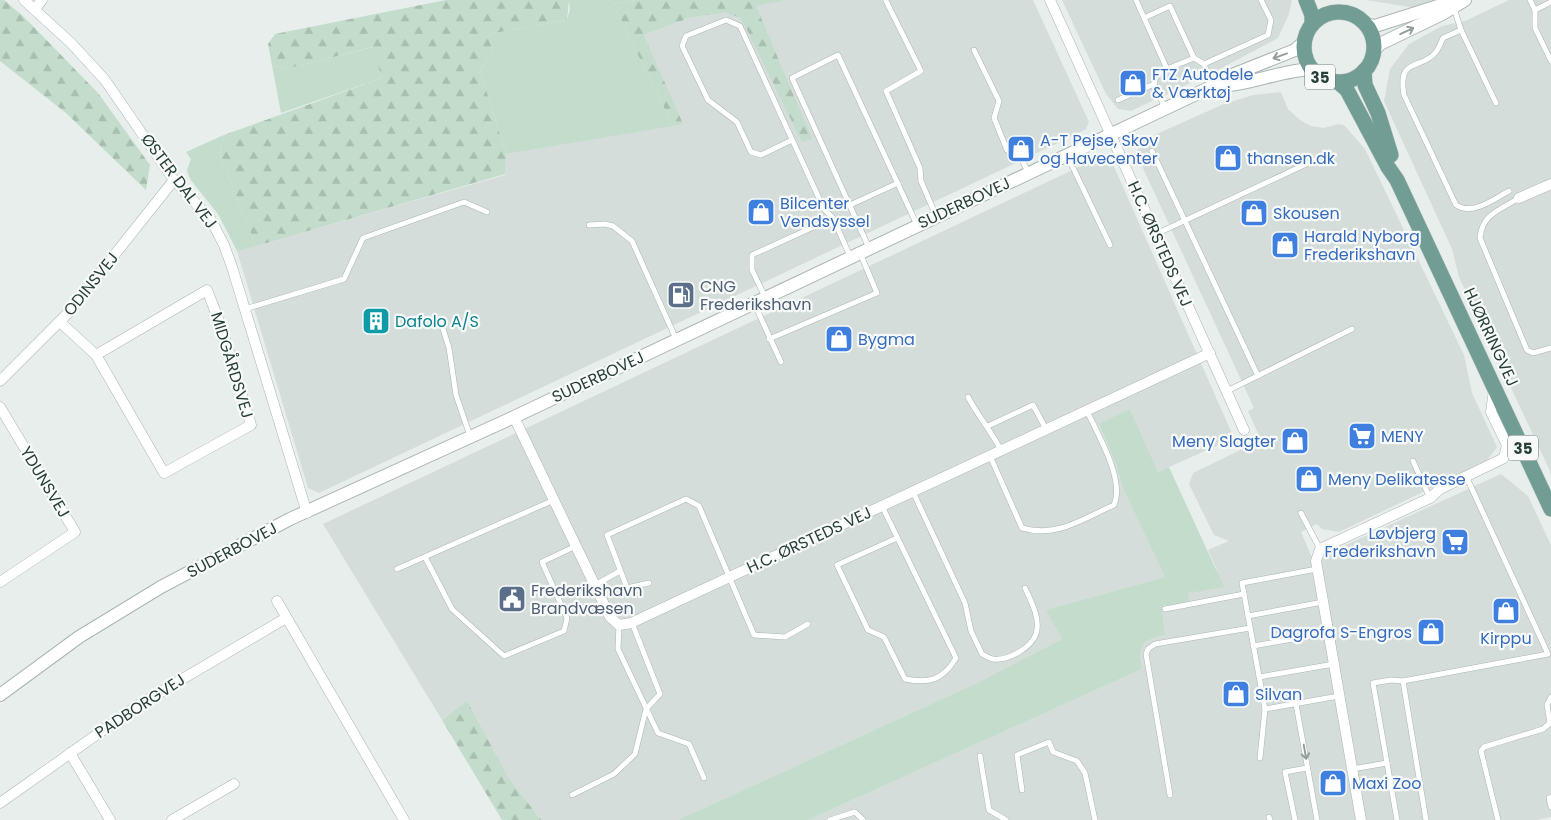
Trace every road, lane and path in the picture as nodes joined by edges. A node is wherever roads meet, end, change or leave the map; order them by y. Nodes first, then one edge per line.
1 (24, 0) edge
2 (42, 0) edge
3 (1050, 0) edge
4 (1136, 0) edge
5 (1261, 0) edge
6 (1306, 0) edge
7 (1326, 0) edge
8 (1530, 0) edge
9 (886, 1) edge
10 (1551, 2) edge
11 (1449, 5) edge
12 (35, 9) junction
13 (1535, 10) junction
14 (1336, 12) junction
15 (1144, 18) junction
16 (1312, 24) junction
17 (1366, 24) junction
18 (1461, 30) junction
19 (1304, 42) junction
20 (974, 50) dead end
21 (1374, 51) junction
22 (1194, 58) junction
23 (1551, 61) edge
24 (1204, 64) junction
25 (1166, 69) junction
26 (1311, 69) junction
27 (1364, 71) junction
28 (1338, 82) junction
29 (1154, 84) junction
30 (1213, 86) junction
31 (1118, 100) dead end
32 (1496, 103) dead end
33 (1165, 108) junction
34 (1110, 134) junction
35 (792, 140) junction
36 (1152, 151) dead end
37 (1067, 154) junction
38 (1317, 159) dead end
39 (1028, 173) junction
40 (174, 180) junction
41 (1397, 180) junction
42 (898, 183) junction
43 (1551, 184) edge
44 (1510, 192) dead end
45 (1519, 198) joint
46 (850, 205) junction
47 (487, 212) dead end
48 (937, 216) junction
49 (833, 218) junction
50 (1185, 221) junction
51 (589, 225) dead end
52 (917, 226) junction
53 (1156, 234) junction
54 (1110, 245) dead end
55 (860, 253) junction
56 (760, 300) junction
57 (245, 308) junction
58 (440, 319) dead end
59 (60, 322) junction
60 (1352, 329) dead end
61 (770, 339) junction
62 (676, 340) junction
63 (1551, 348) edge
64 (1210, 354) junction
65 (96, 355) junction
66 (781, 362) dead end
67 (1258, 376) junction
68 (0, 381) edge
69 (1494, 388) junction
70 (1227, 391) junction
71 (968, 397) dead end
72 (0, 407) edge
73 (1087, 411) junction
74 (514, 417) junction
75 (988, 426) junction
76 (1046, 430) junction
77 (1244, 430) dead end
78 (470, 437) junction
79 (1001, 451) junction
80 (990, 456) junction
81 (1413, 460) dead end
82 (1466, 476) junction
83 (913, 492) junction
84 (1430, 498) junction
85 (554, 500) junction
86 (882, 506) junction
87 (1551, 509) edge
88 (307, 513) junction
89 (1301, 513) dead end
90 (897, 538) junction
91 (576, 546) junction
92 (1320, 549) junction
93 (425, 557) junction
94 (397, 569) dead end
95 (1317, 570) junction
96 (620, 571) junction
97 (728, 577) junction
98 (0, 582) edge
99 (649, 583) dead end
100 (594, 585) junction
101 (1025, 588) dead end
102 (1244, 594) junction
103 (277, 601) dead end
104 (1323, 602) junction
105 (1165, 609) dead end
106 (1248, 616) junction
107 (286, 618) junction
108 (631, 623) junction
109 (808, 624) dead end
110 (619, 625) junction
111 (1250, 628) junction
112 (1328, 633) junction
113 (1253, 646) junction
114 (1334, 664) junction
115 (1259, 677) junction
116 (1403, 681) junction
117 (0, 695) edge
118 (1339, 696) junction
119 (1551, 697) edge
120 (1296, 704) junction
121 (646, 709) junction
122 (1265, 709) junction
123 (70, 753) junction
124 (980, 756) dead end
125 (1260, 758) dead end
126 (1387, 763) junction
127 (1308, 768) junction
128 (1352, 769) junction
129 (704, 778) dead end
130 (234, 784) dead end
131 (1022, 790) dead end
132 (572, 796) dead end
133 (1170, 796) dead end
134 (1551, 797) edge
135 (0, 804) edge
136 (1551, 807) edge
137 (110, 820) edge
138 (172, 820) edge
139 (404, 820) edge
140 (830, 820) edge
141 (863, 820) edge
142 (1006, 820) edge
143 (1095, 820) edge
144 (1295, 820) edge
145 (1317, 820) edge
146 (1361, 820) edge
147 (1397, 820) edge
148 (1426, 820) edge
149 (1498, 820) edge

1 - 12 street, ØSTER DAL VEJ
2 - 12 street
3 - 34 street, H.C. ØRSTEDS VEJ
4 - 15 lane
5 - 24 lane
6 - 16 main road
7 - 14 main road
8 - 13 lane
9 - 48 lane
10 - 13 lane
11 - 17 street
11 - 18 lane
21 -> 11 street
12 - 40 street, ØSTER DAL VEJ
13 - 23 lane
14 - 16 main road
14 - 17 main road
15 - 22 lane
15 - 25 lane
16 - 19 main road, 35
17 - 21 main road
18 - 32 lane
18 - 44 lane
19 - 26 main road, 35
19 -> 30 street, SUDERBOVEJ
20 - 39 lane
21 - 27 main road
22 - 24 lane
22 - 25 lane
24 - 30 lane
25 - 29 lane
26 - 28 main road, 35
26 - 30 street, SUDERBOVEJ
27 - 28 main road, 35
27 - 41 main road, HJØRRINGVEJ / 35
28 - 41 main road, HJØRRINGVEJ / 35
29 - 31 lane
29 - 33 lane
30 - 33 street, SUDERBOVEJ
33 - 34 street, SUDERBOVEJ
34 - 37 street, SUDERBOVEJ
34 - 53 street, H.C. ØRSTEDS VEJ
35 - 35 lane
35 - 49 lane
36 - 50 lane
37 - 39 street, SUDERBOVEJ
37 - 54 lane
38 - 50 lane
39 - 48 street, SUDERBOVEJ
40 - 57 street, ØSTER DAL VEJ
40 - 59 street, ODINSVEJ
41 - 69 main road, HJØRRINGVEJ / 35
42 - 46 lane
42 - 46 lane
42 - 52 lane
43 - 45 street
45 - 63 lane
46 - 55 lane
47 - 57 lane
48 - 52 street, SUDERBOVEJ
49 - 55 lane
49 - 56 lane
50 - 53 lane
50 - 67 lane
51 - 62 lane
52 - 55 street, SUDERBOVEJ
53 - 64 street, H.C. ØRSTEDS VEJ
55 - 56 street, SUDERBOVEJ
55 - 61 lane
56 - 61 lane
56 - 62 street, SUDERBOVEJ
57 - 88 street, ØSTER DAL VEJ
58 - 78 lane
59 - 65 street, MIDGÅRDSVEJ
59 - 68 street, ODINSVEJ
60 - 67 lane
61 - 66 lane
62 - 74 street, SUDERBOVEJ
64 - 70 street, H.C. ØRSTEDS VEJ
64 - 73 street, H.C. ØRSTEDS VEJ
65 - 65 street, MIDGÅRDSVEJ
67 - 70 lane
69 - 82 street
69 - 87 main road, HJØRRINGVEJ / 35
70 - 77 street, H.C. ØRSTEDS VEJ
71 - 75 lane
72 - 98 street, YDUNSVEJ
73 - 76 street, H.C. ØRSTEDS VEJ
73 - 80 lane
74 - 78 street, SUDERBOVEJ
74 - 85 street
75 - 76 lane
75 - 79 lane
76 - 79 street, H.C. ØRSTEDS VEJ
78 - 88 street, SUDERBOVEJ
79 - 80 street, H.C. ØRSTEDS VEJ
80 - 83 street, H.C. ØRSTEDS VEJ
81 - 84 lane
82 - 84 street
82 - 116 lane
83 - 86 street, H.C. ØRSTEDS VEJ
83 - 101 lane
84 - 92 street
85 - 91 street
85 - 93 lane
86 - 90 lane
86 - 97 street, H.C. ØRSTEDS VEJ
88 - 117 street, SUDERBOVEJ
89 - 92 lane
90 - 90 lane
91 - 93 lane
91 - 100 street
92 - 95 street
93 - 94 lane
95 - 102 lane
95 - 104 street
96 - 97 lane
96 - 99 lane
96 - 100 lane
97 - 108 street, H.C. ØRSTEDS VEJ
97 - 109 lane
100 - 110 street
102 - 105 lane
102 - 106 lane
103 - 107 street
104 - 106 lane
104 - 112 street
106 - 111 lane
107 - 123 street, PADBORGVEJ
107 - 139 street
108 - 110 street, H.C. ØRSTEDS VEJ
108 - 121 lane
110 - 121 lane
111 - 113 lane
111 - 133 lane
112 - 113 lane
112 - 114 street
113 - 115 lane
114 - 115 lane
114 - 118 street
115 - 122 lane
116 - 126 lane
116 - 148 lane
118 - 120 lane
118 - 128 street
119 - 149 lane
120 - 122 lane
120 -> 127 lane
121 - 129 lane
121 - 132 lane
122 - 125 lane
123 - 135 street, PADBORGVEJ
123 - 137 street
124 - 142 lane
126 - 128 lane
126 - 147 lane
127 - 144 lane
127 - 145 lane
128 - 146 street
130 - 138 street
131 - 143 lane
134 - 136 lane
140 - 141 lane

